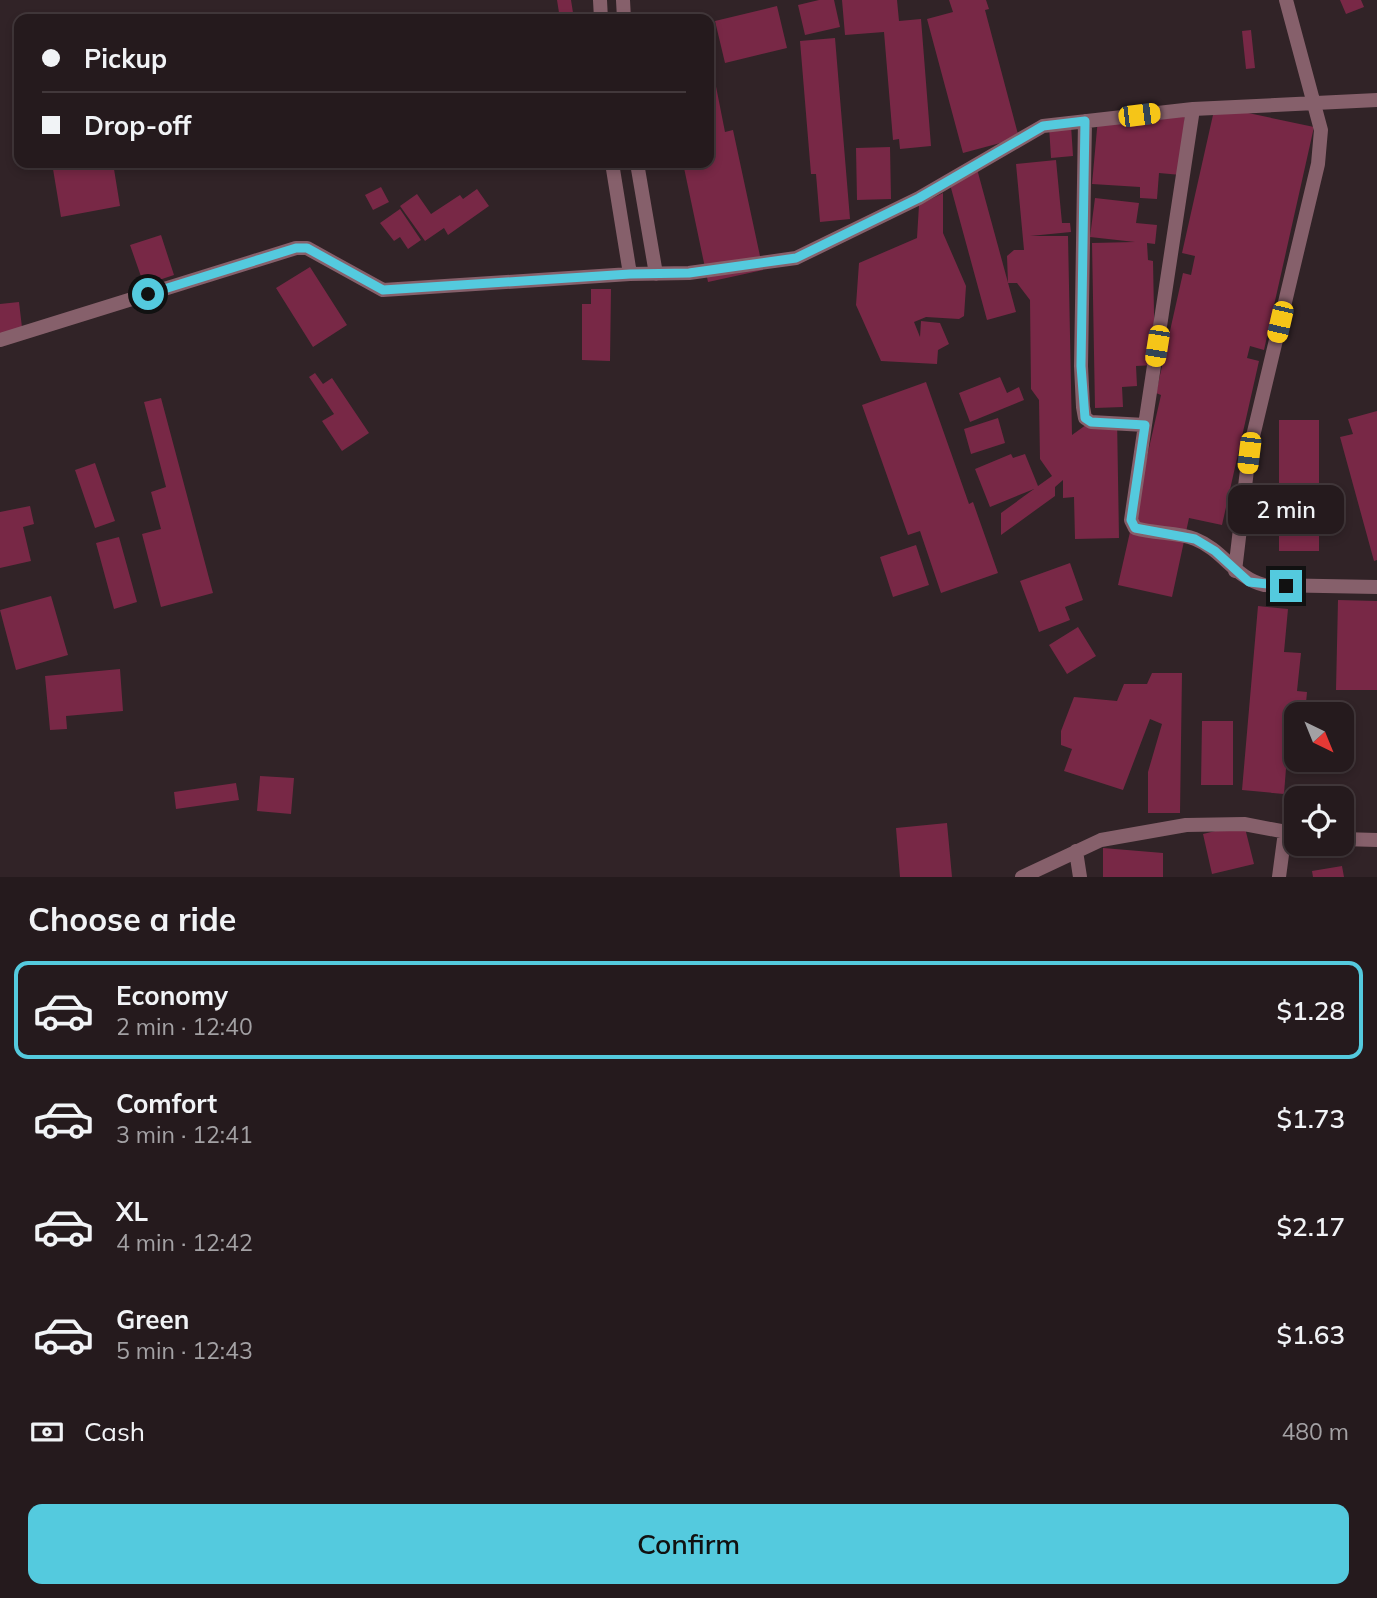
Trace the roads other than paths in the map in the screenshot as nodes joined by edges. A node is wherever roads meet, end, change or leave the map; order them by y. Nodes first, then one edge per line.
1 (1286, 0) edge
2 (1377, 100) edge
3 (1314, 104) junction
4 (1193, 109) junction
5 (1085, 121) junction
6 (613, 168) edge
7 (638, 168) edge
8 (630, 274) junction
9 (656, 274) junction
10 (0, 340) edge
11 (1145, 425) junction
12 (1235, 571) junction
13 (1377, 587) edge
14 (1284, 832) edge
15 (1354, 839) edge
16 (1377, 840) edge
17 (1076, 851) junction
18 (1285, 856) edge
19 (1022, 877) edge
20 (1080, 877) edge
21 (1279, 877) edge

1 - 3 street
2 - 3 street
3 - 4 street
3 - 12 street
4 - 5 street
4 - 11 street
5 - 9 street
5 - 11 street
6 - 8 street
7 - 9 street
8 - 9 street
8 - 10 street
11 - 12 street
12 - 13 street
14 - 17 street
15 - 16 street
17 - 19 street
17 - 20 street
18 - 21 street

